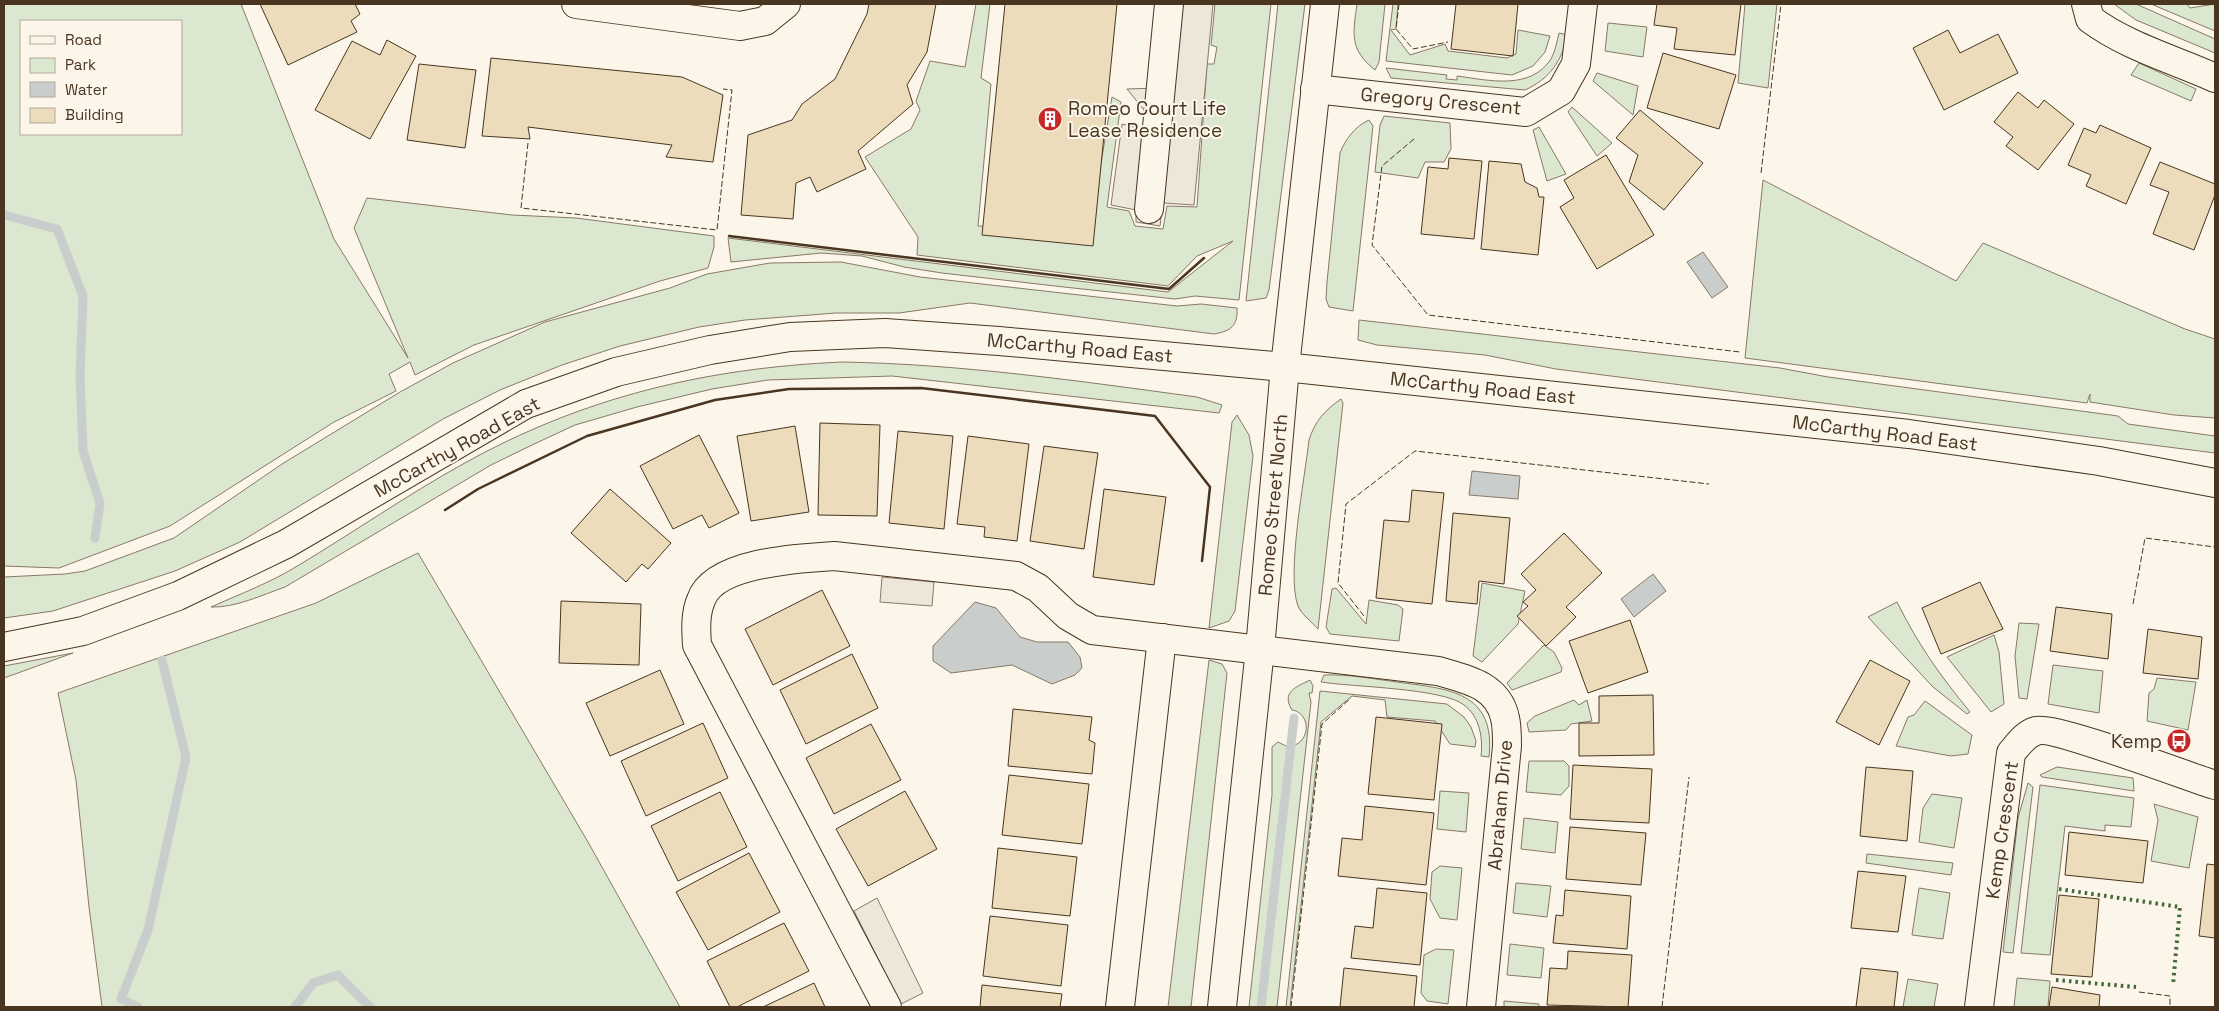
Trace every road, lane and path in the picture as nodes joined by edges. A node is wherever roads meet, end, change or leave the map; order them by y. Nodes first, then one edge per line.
1 (576, 4) edge
2 (786, 4) edge
3 (1169, 4) edge
4 (1325, 4) edge
5 (1583, 4) edge
6 (2086, 4) edge
7 (2215, 78) edge
8 (1315, 88) junction
9 (1149, 209) dead end
10 (1285, 367) junction
11 (2215, 483) edge
12 (1162, 638) junction
13 (4, 647) edge
14 (1260, 649) junction
15 (2215, 786) edge
16 (887, 1007) edge
17 (1120, 1007) edge
18 (1222, 1007) edge
19 (1481, 1007) edge
20 (1980, 1007) edge

1 - 2 street
3 - 9 street
4 - 8 street, Romeo Street North
5 - 8 street, Gregory Crescent
6 - 7 street
8 - 10 street, Romeo Street North
10 - 11 street, McCarthy Road East
10 - 13 street, McCarthy Road East
10 - 14 street, Romeo Street North
12 - 14 street, Abraham Drive
12 - 16 street, Abraham Drive
12 - 17 street
14 - 18 street, Romeo Street North
14 - 19 street, Abraham Drive
15 - 20 street, Kemp Crescent

